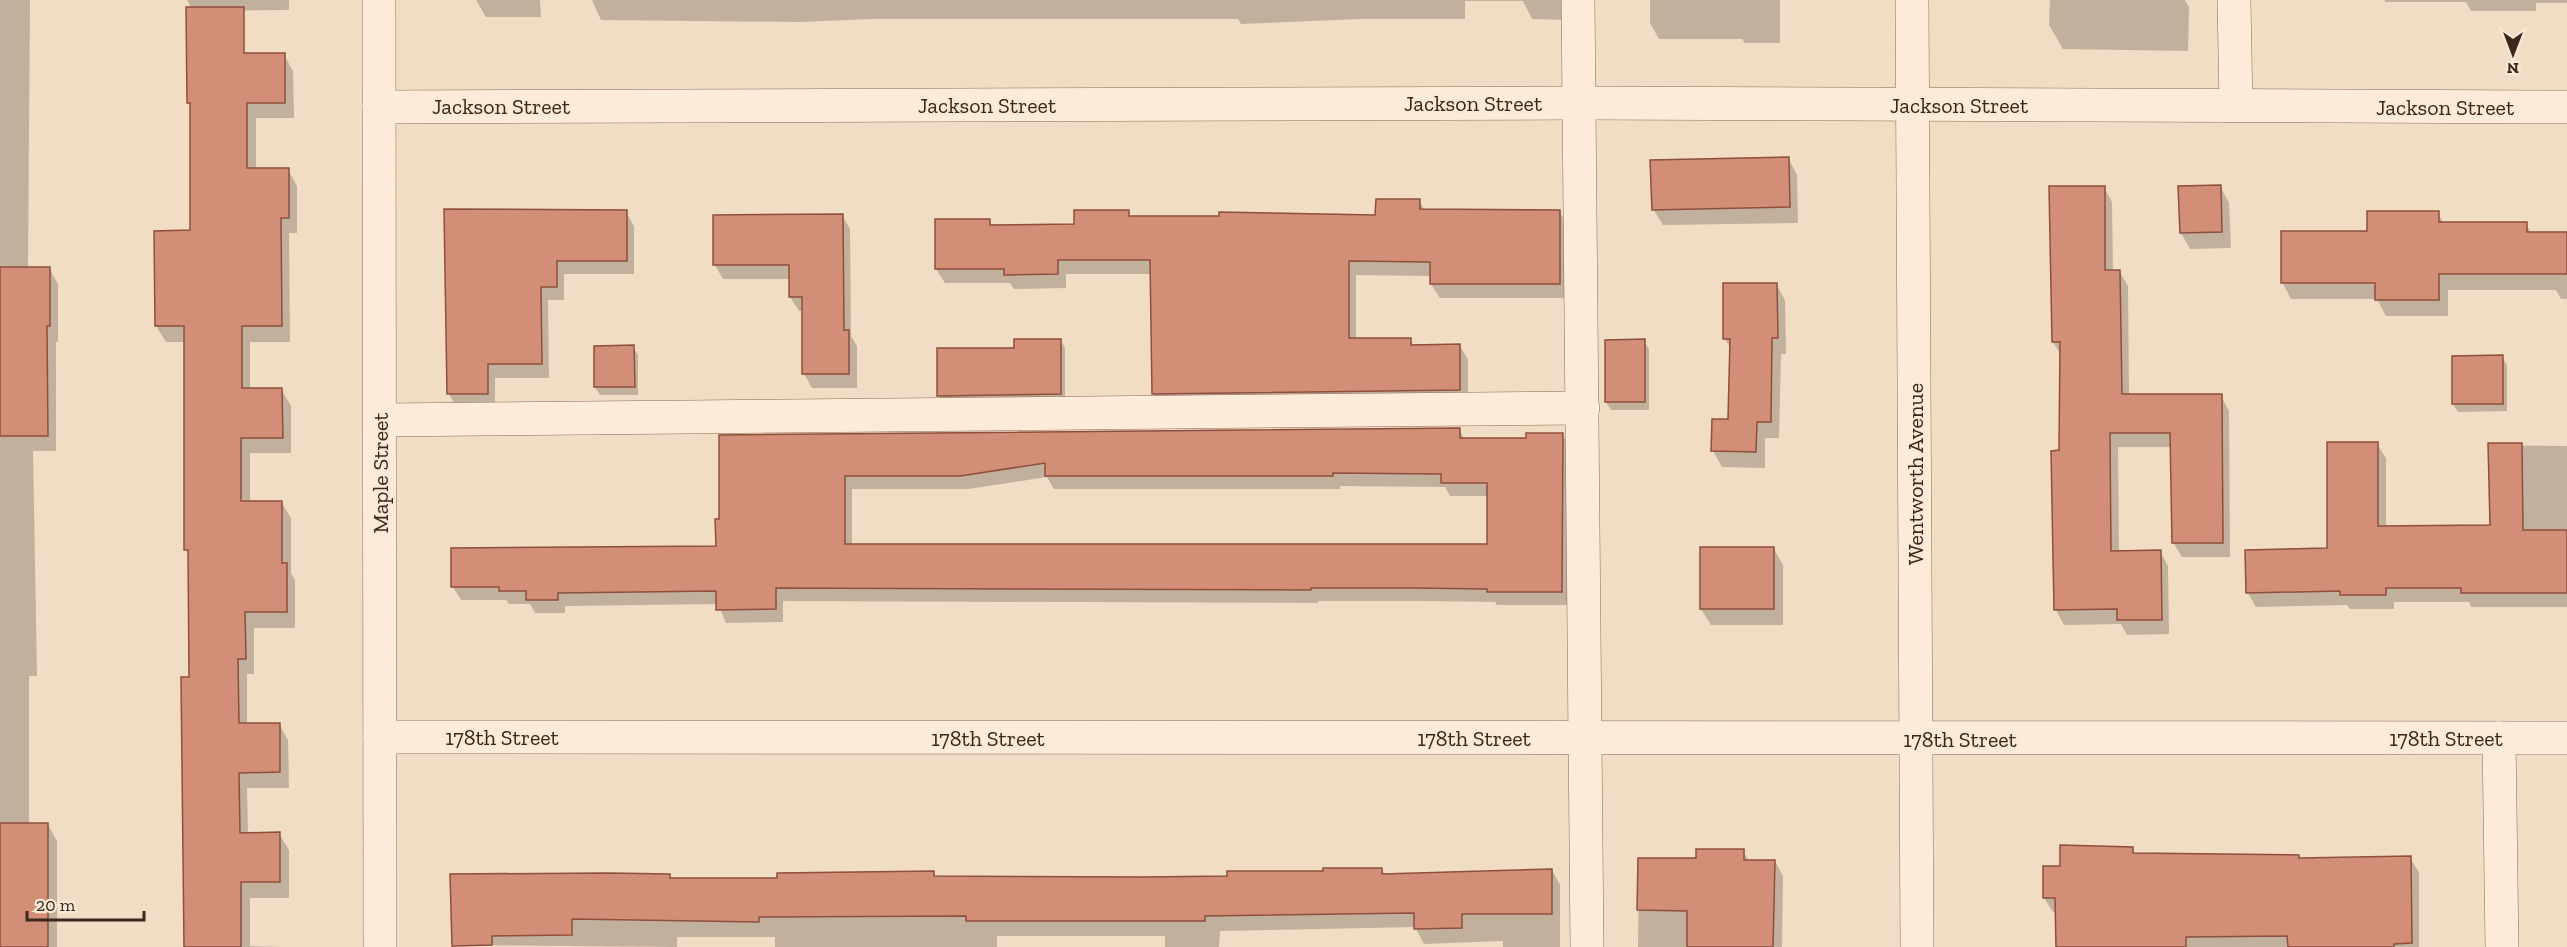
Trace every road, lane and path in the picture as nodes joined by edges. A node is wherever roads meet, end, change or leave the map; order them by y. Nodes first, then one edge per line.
1 (379, 0) edge
2 (1578, 0) edge
3 (1912, 0) edge
4 (2234, 0) edge
5 (1578, 103) junction
6 (1913, 105) junction
7 (2236, 105) junction
8 (379, 107) junction
9 (2567, 107) edge
10 (1583, 408) junction
11 (380, 420) junction
12 (380, 737) junction
13 (1586, 738) junction
14 (2499, 738) junction
15 (2567, 738) edge
16 (1916, 740) junction
17 (380, 947) edge
18 (1587, 947) edge
19 (1917, 947) edge
20 (2502, 947) edge

1 - 8 street, Maple Street
2 - 5 street
3 - 6 street, Wentworth Avenue
4 - 7 street
5 - 6 street, Jackson Street
5 - 8 street, Jackson Street
5 - 10 street
6 - 7 street, Jackson Street
6 - 16 street, Wentworth Avenue
7 - 9 street, Jackson Street
8 - 11 street, Maple Street
10 - 11 street
10 - 13 street
11 - 12 street, Maple Street
12 - 13 street, 178th Street
12 - 17 street, Maple Street
13 - 16 street, 178th Street
13 - 18 street
14 - 15 street, 178th Street
14 - 16 street, 178th Street
14 - 20 street
16 - 19 street, Wentworth Avenue

